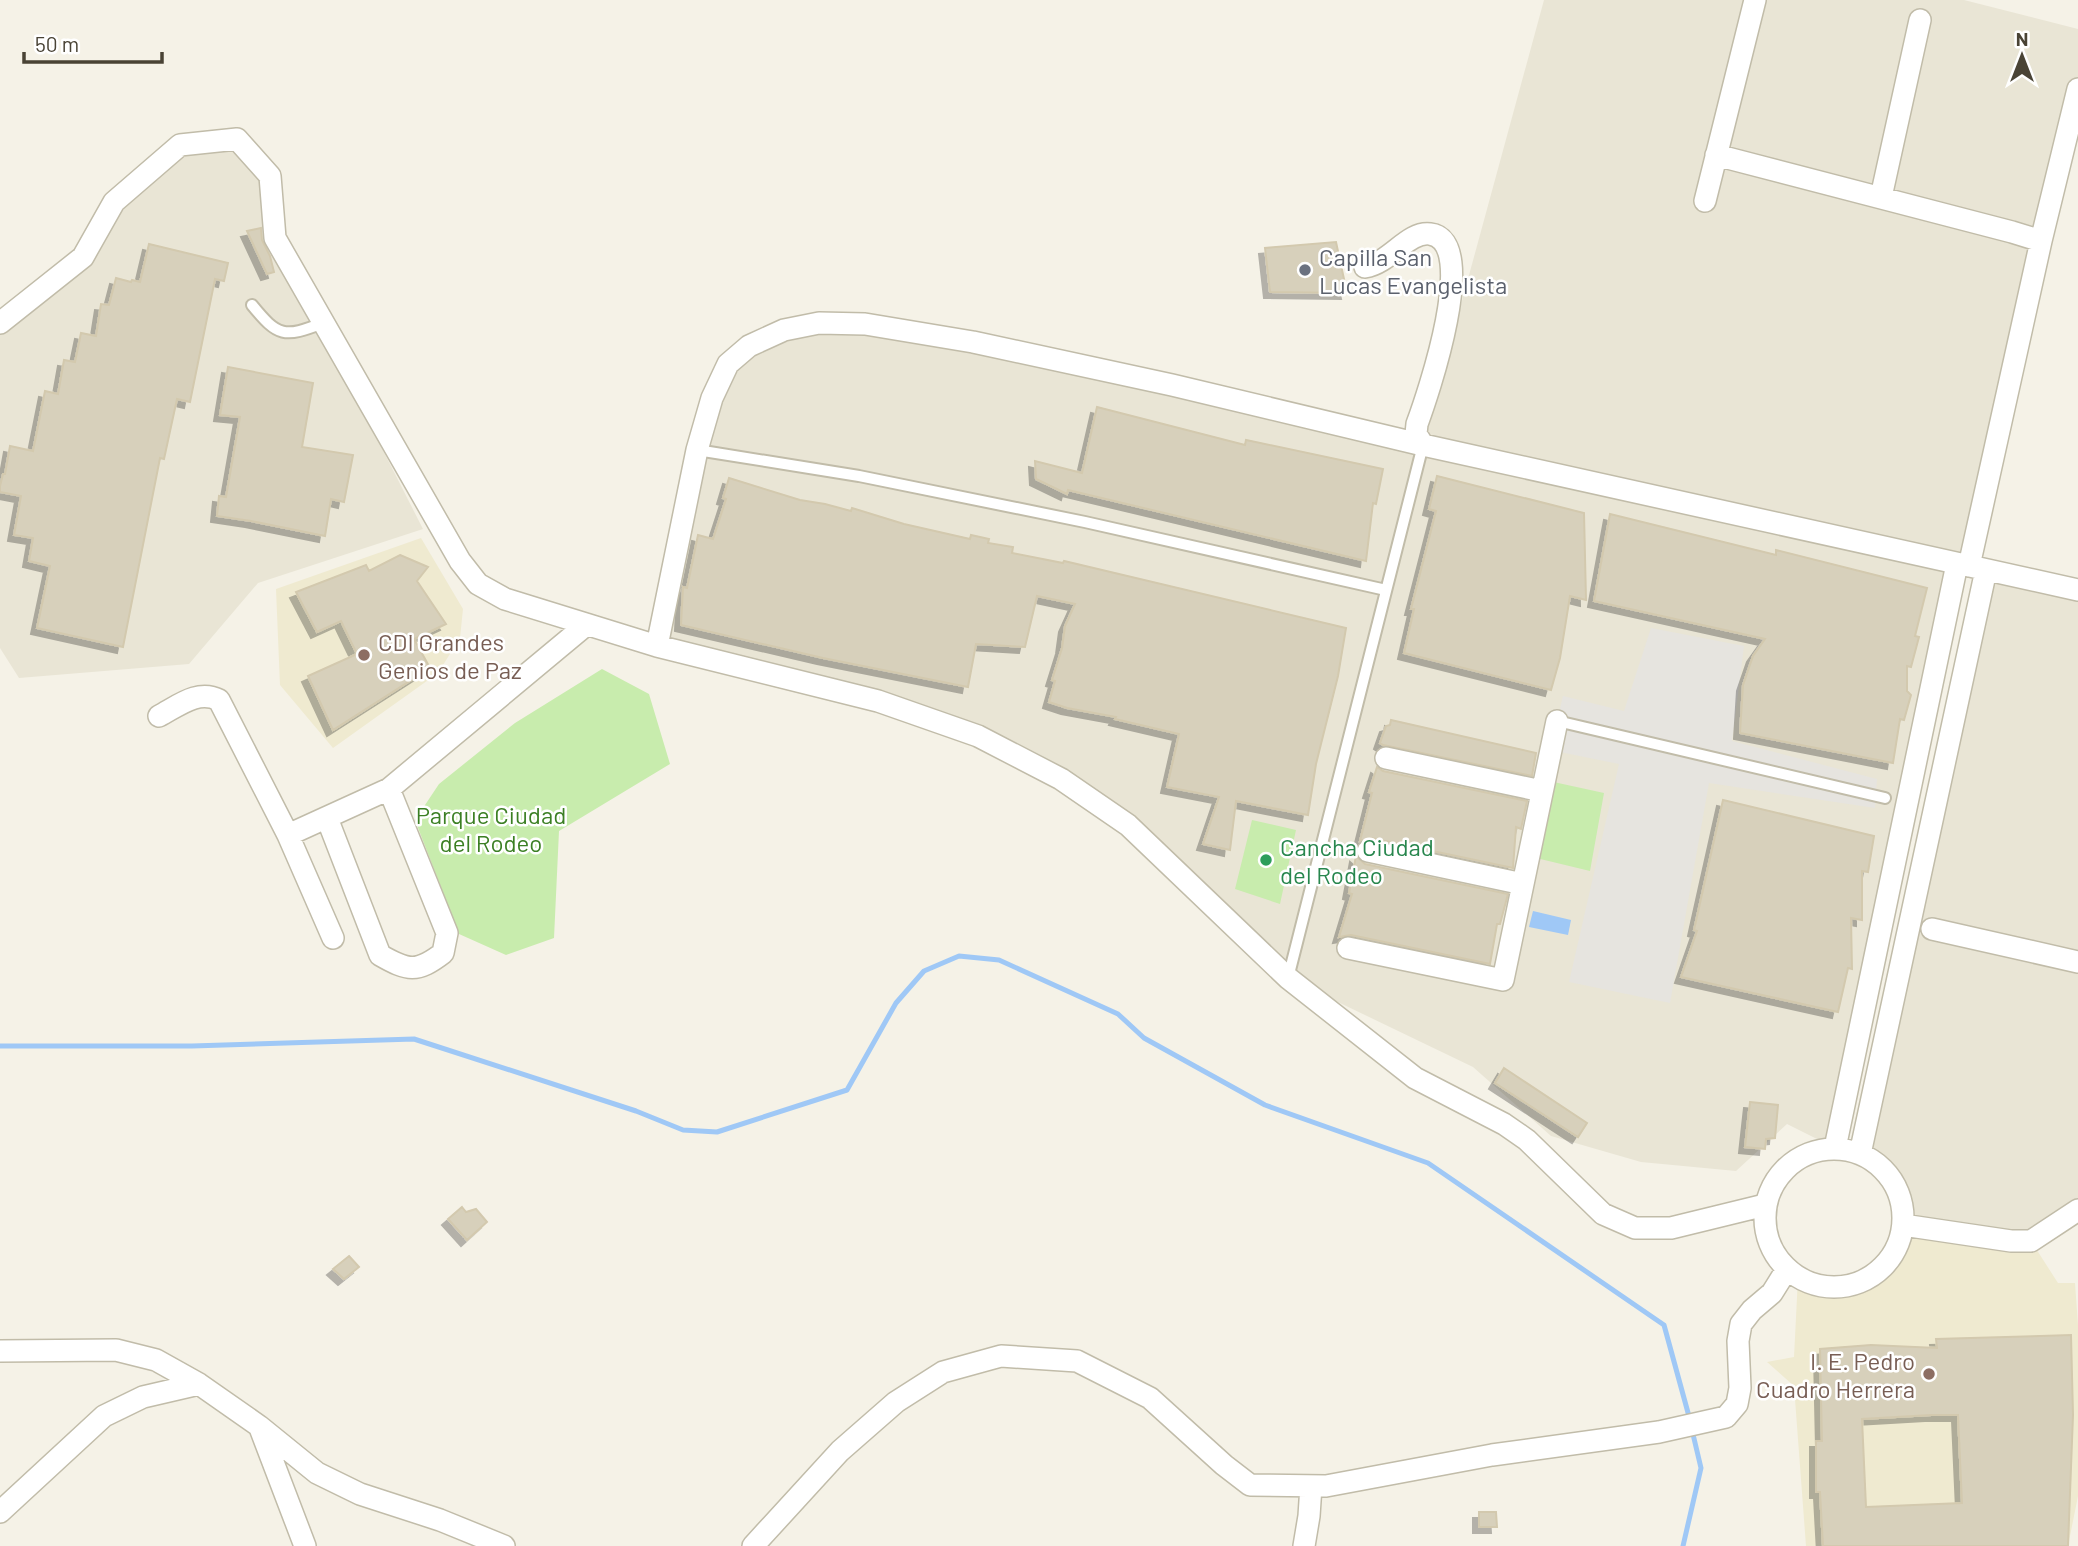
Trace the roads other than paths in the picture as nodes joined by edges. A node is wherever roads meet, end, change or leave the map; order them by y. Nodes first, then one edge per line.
1 (1755, 0) edge
2 (1920, 20) dead end
3 (2078, 89) edge
4 (1716, 155) junction
5 (1881, 197) junction
6 (1705, 201) dead end
7 (2041, 241) junction
8 (1365, 267) dead end
9 (252, 306) dead end
10 (0, 323) edge
11 (323, 323) junction
12 (1423, 445) junction
13 (697, 450) junction
14 (1971, 567) junction
15 (1386, 590) junction
16 (2078, 590) edge
17 (586, 625) junction
18 (657, 646) junction
19 (159, 716) dead end
20 (1557, 721) joint
21 (1387, 758) dead end
22 (389, 789) junction
23 (1542, 791) junction
24 (1885, 798) dead end
25 (327, 818) junction
26 (288, 835) junction
27 (1368, 851) dead end
28 (1523, 884) junction
29 (1932, 929) dead end
30 (333, 938) dead end
31 (1348, 948) dead end
32 (2078, 961) edge
33 (1288, 978) junction
34 (1835, 1148) junction
35 (1860, 1154) junction
36 (1766, 1205) junction
37 (2078, 1210) edge
38 (1903, 1225) junction
39 (1787, 1269) junction
40 (0, 1351) edge
41 (199, 1384) junction
42 (259, 1426) junction
43 (1311, 1486) junction
44 (0, 1512) edge
45 (305, 1546) edge
46 (504, 1546) edge
47 (753, 1546) edge
48 (1304, 1546) edge

1 - 4 street
2 - 5 street
3 - 7 street
4 - 5 street
4 - 6 street
5 - 7 street
7 - 14 street
8 - 12 street
9 - 11 lane
10 - 11 street
11 - 17 street
12 - 13 street
12 - 14 street
12 - 15 lane
13 - 15 lane
13 - 18 street
14 - 16 street
14 - 34 street
14 - 35 street
15 - 33 lane
17 - 18 street
17 - 22 street
18 - 33 street
19 - 26 street
20 - 23 street
20 - 24 lane
21 - 23 street
22 - 25 street
22 - 25 street
23 - 28 street
25 - 26 street
26 - 30 street
27 - 28 street
28 - 31 street
29 - 32 street
33 - 36 street
34 - 35 street
34 - 36 street
35 - 38 street
36 - 39 street
37 - 38 street
38 - 39 street
39 - 43 street
40 - 41 street
41 - 42 street
41 - 44 street
42 - 45 street
42 - 46 street
43 - 47 street
43 - 48 street

